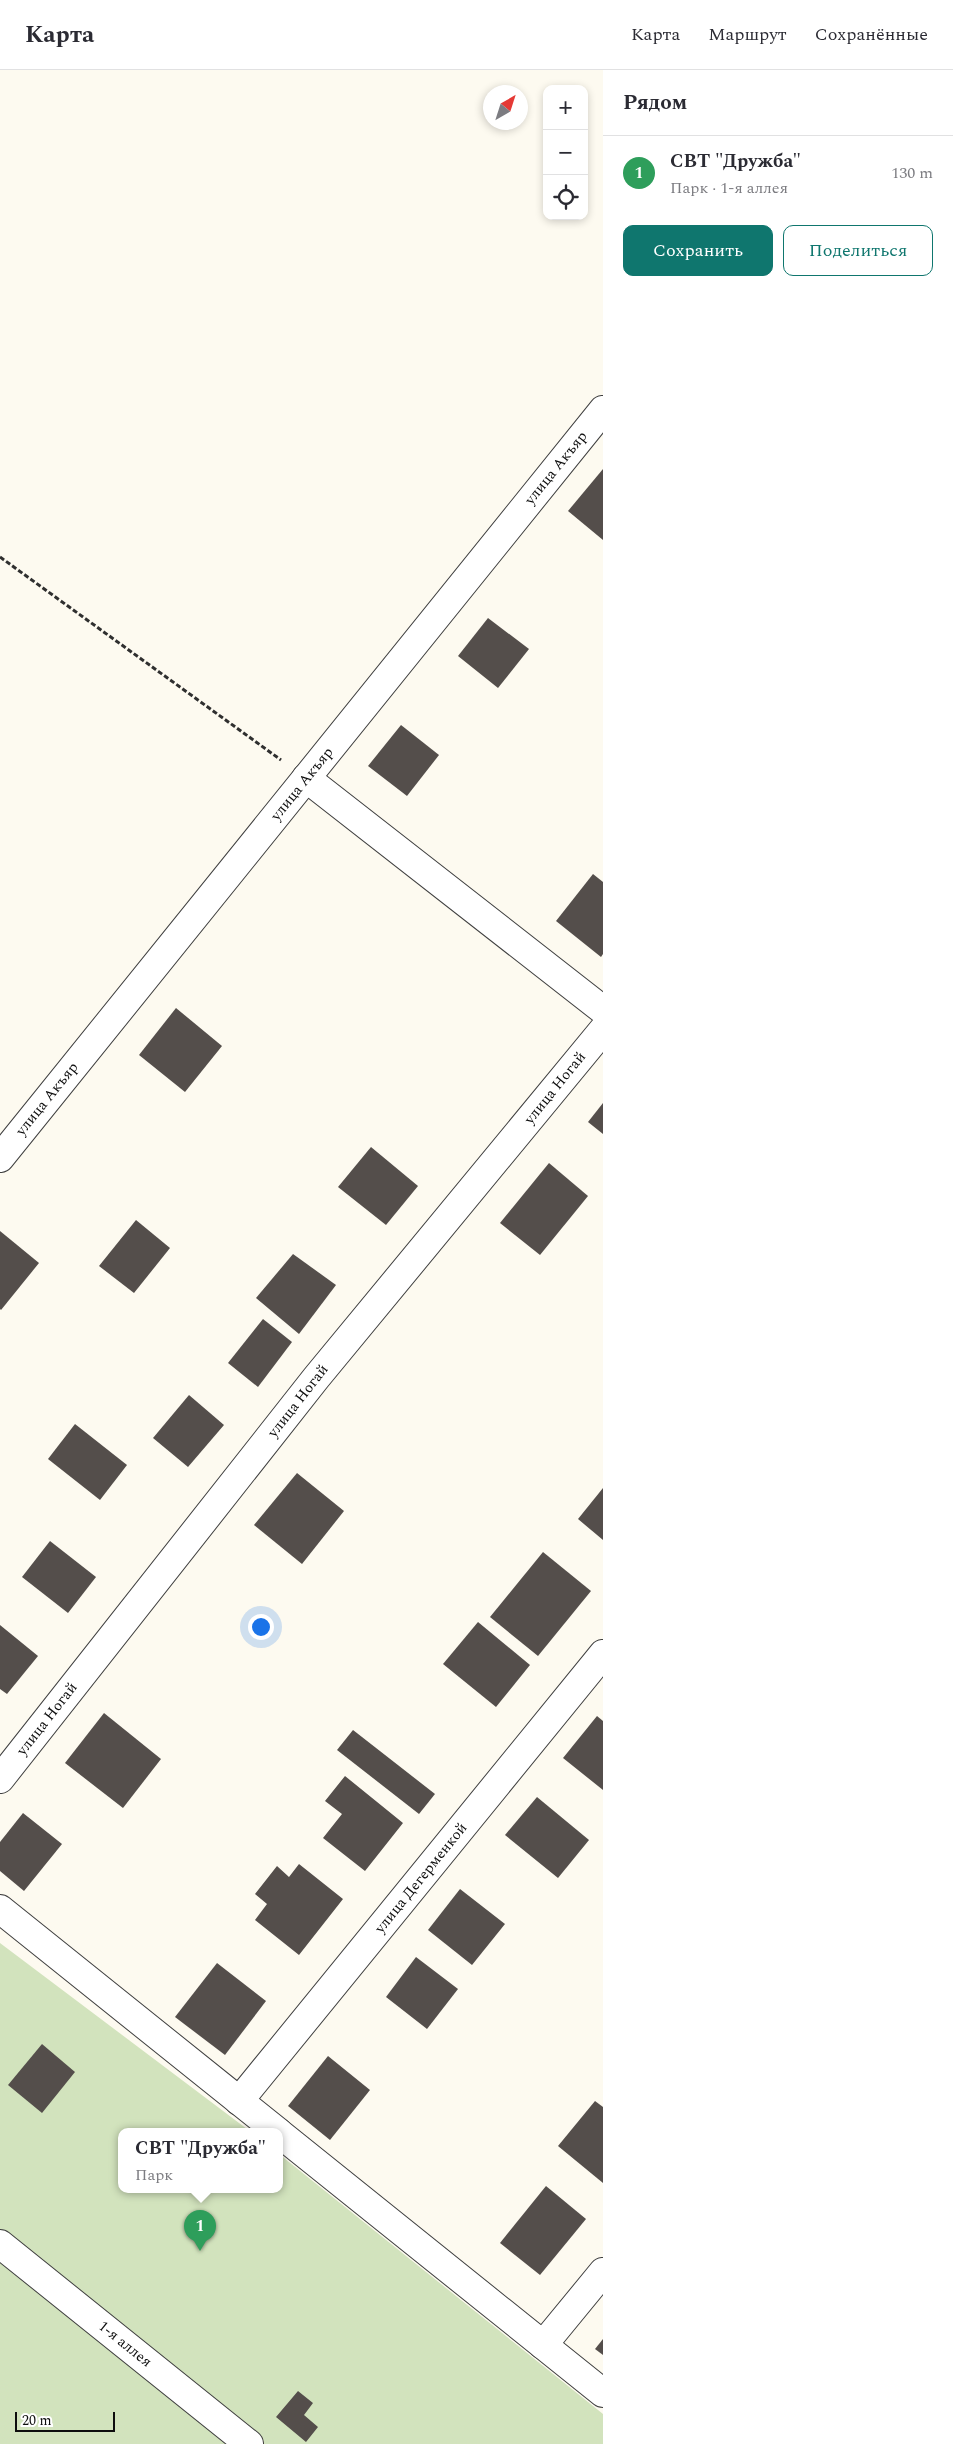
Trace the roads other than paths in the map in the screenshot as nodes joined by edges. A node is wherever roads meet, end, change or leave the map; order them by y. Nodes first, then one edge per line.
1 (603, 410) edge
2 (306, 778) junction
3 (603, 1010) edge
4 (603, 1030) edge
5 (0, 1158) edge
6 (603, 1654) edge
7 (0, 1779) edge
8 (0, 1910) edge
9 (239, 2102) junction
10 (272, 2128) edge
11 (283, 2137) edge
12 (0, 2244) edge
13 (603, 2272) edge
14 (543, 2345) junction
15 (603, 2393) edge
16 (249, 2444) edge

1 - 2 street, улица Акъяр
2 - 3 street
2 - 5 street, улица Акъяр
4 - 7 street, улица Ногай
6 - 9 street, улица Дегерменкой
8 - 9 street
9 - 10 street
11 - 14 street
12 - 16 street, 1-я аллея
13 - 14 street
14 - 15 street

